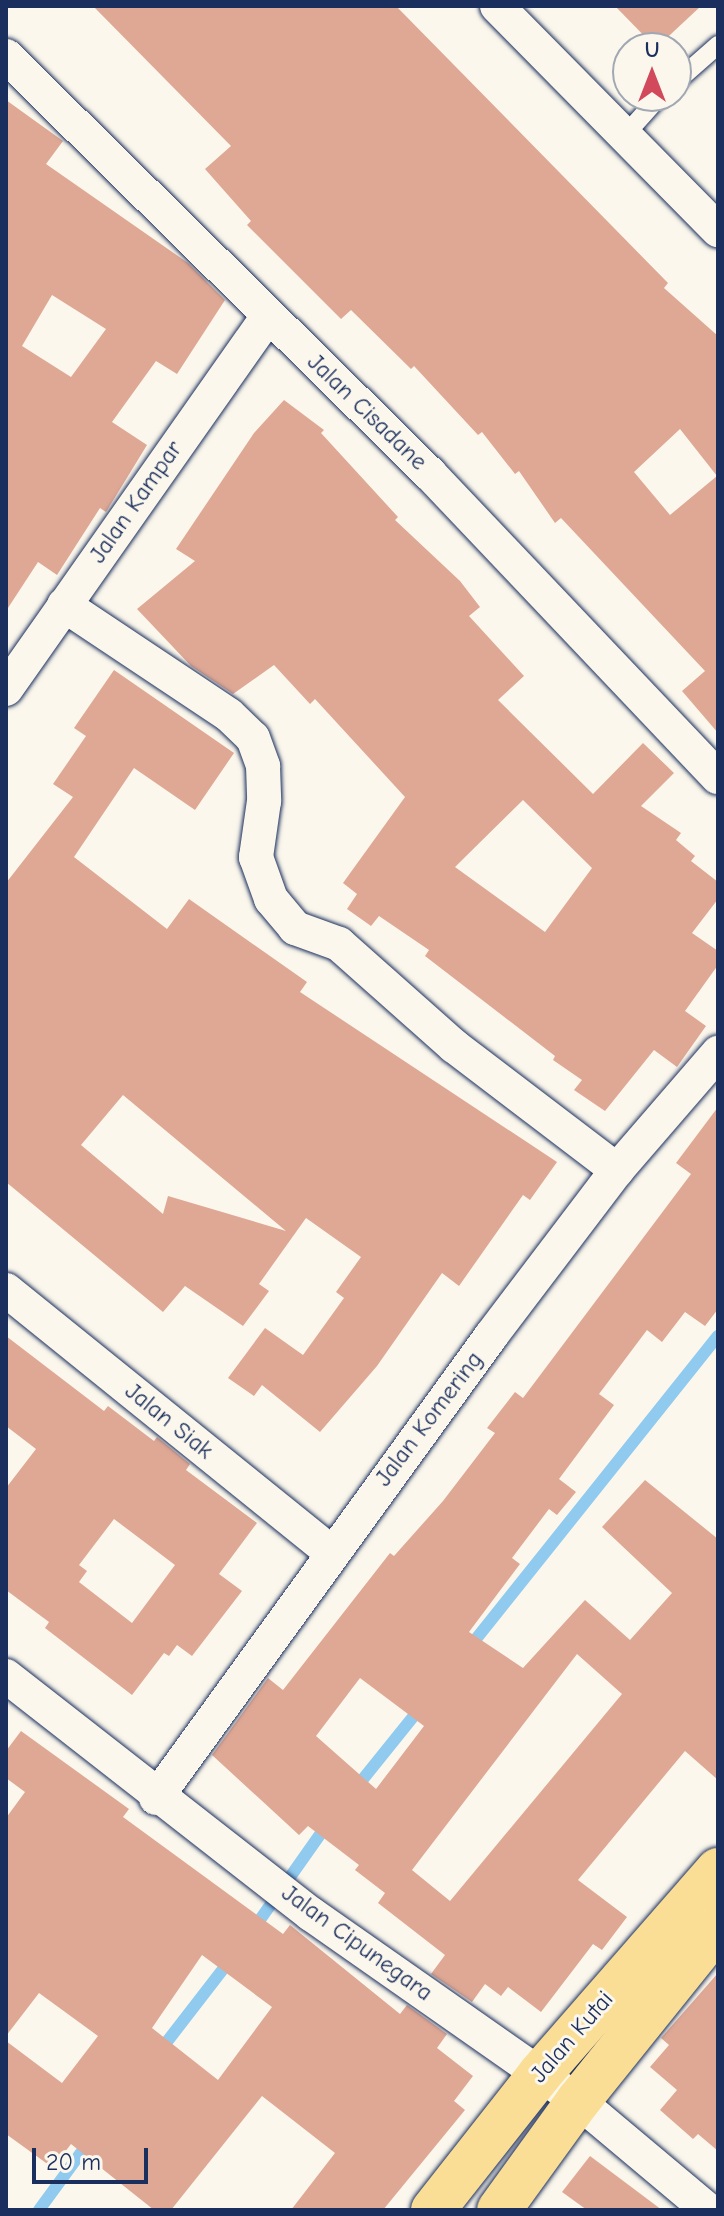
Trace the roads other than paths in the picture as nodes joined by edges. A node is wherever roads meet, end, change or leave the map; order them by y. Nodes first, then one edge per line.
1 (497, 6) edge
2 (718, 45) edge
3 (6, 56) edge
4 (692, 68) edge
5 (646, 112) edge
6 (625, 135) junction
7 (718, 230) edge
8 (268, 316) junction
9 (64, 605) junction
10 (6, 689) edge
11 (718, 777) edge
12 (718, 1053) edge
13 (617, 1170) junction
14 (6, 1290) edge
15 (331, 1552) junction
16 (6, 1676) edge
17 (156, 1798) junction
18 (718, 1870) edge
19 (718, 1927) edge
20 (540, 2074) junction
21 (578, 2101) junction
22 (433, 2210) edge
23 (499, 2210) edge
24 (708, 2210) edge

1 - 6 street
2 - 4 lane
3 - 8 street, Jalan Cisadane
5 - 6 lane
6 - 7 street
8 - 9 street, Jalan Kampar
8 - 11 street, Jalan Cisadane
9 - 10 street, Jalan Kampar
9 - 13 street
12 - 13 street, Jalan Komering
13 - 15 street, Jalan Komering
14 - 15 street, Jalan Siak
15 - 17 street, Jalan Komering
16 - 17 street, Jalan Cipunegara
17 - 20 street, Jalan Cipunegara
18 - 20 main road, Jalan Kutai
19 - 21 main road, Jalan Kutai
20 - 21 street, Jalan Cipunegara
20 - 22 main road, Jalan Kutai
21 - 23 main road, Jalan Kutai
21 - 24 street, Jalan Cipunegara

